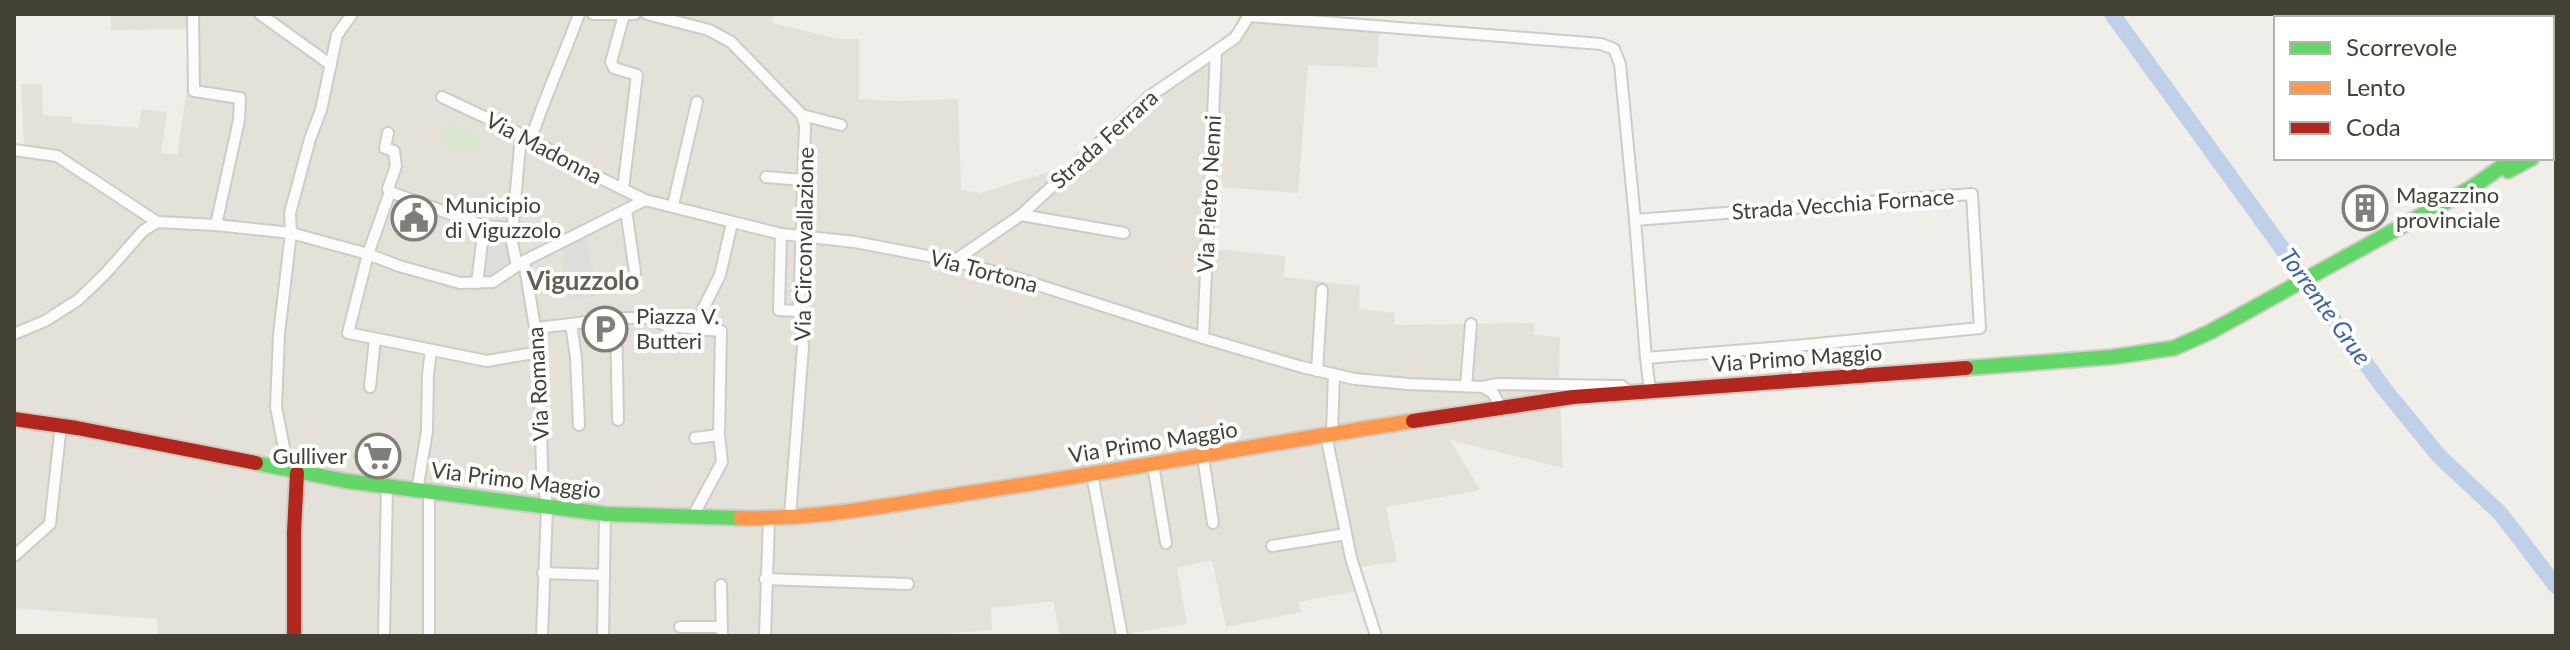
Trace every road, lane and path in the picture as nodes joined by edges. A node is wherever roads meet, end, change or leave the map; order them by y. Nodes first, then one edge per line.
1 (193, 14) edge
2 (260, 14) edge
3 (352, 14) edge
4 (579, 14) edge
5 (593, 14) edge
6 (612, 14) edge
7 (635, 14) edge
8 (647, 14) edge
9 (624, 15) edge
10 (1249, 15) edge
11 (1216, 51) junction
12 (331, 65) junction
13 (442, 97) dead end
14 (697, 102) dead end
15 (802, 115) junction
16 (841, 125) dead end
17 (388, 133) dead end
18 (526, 137) junction
19 (14, 150) edge
20 (2511, 160) edge
21 (2528, 160) edge
22 (766, 177) dead end
23 (802, 180) junction
24 (2471, 188) junction
25 (623, 189) junction
26 (390, 192) junction
27 (645, 200) junction
28 (673, 205) junction
29 (626, 210) junction
30 (1021, 215) junction
31 (1635, 220) junction
32 (157, 222) junction
33 (732, 223) junction
34 (216, 225) junction
35 (484, 226) junction
36 (509, 228) junction
37 (291, 233) junction
38 (1124, 233) dead end
39 (781, 234) junction
40 (801, 236) junction
41 (368, 254) junction
42 (954, 261) junction
43 (520, 264) junction
44 (635, 272) dead end
45 (477, 283) junction
46 (1322, 290) dead end
47 (799, 311) junction
48 (616, 318) junction
49 (1471, 324) dead end
50 (536, 328) junction
51 (572, 328) junction
52 (702, 329) junction
53 (14, 334) edge
54 (1203, 338) junction
55 (375, 339) junction
56 (1795, 346) junction
57 (431, 350) junction
58 (539, 352) junction
59 (1646, 358) junction
60 (1317, 371) junction
61 (1334, 374) junction
62 (1797, 379) junction
63 (1466, 386) junction
64 (370, 387) dead end
65 (1483, 387) junction
66 (1650, 391) junction
67 (1629, 392) junction
68 (1501, 407) junction
69 (14, 419) edge
70 (618, 420) dead end
71 (61, 425) junction
72 (579, 425) dead end
73 (1329, 434) junction
74 (719, 435) junction
75 (695, 438) dead end
76 (1203, 457) junction
77 (1153, 465) junction
78 (297, 473) junction
79 (1092, 474) junction
80 (387, 486) junction
81 (423, 491) junction
82 (547, 507) junction
83 (605, 514) junction
84 (693, 516) junction
85 (790, 516) junction
86 (769, 519) junction
87 (1213, 523) dead end
88 (1346, 534) junction
89 (1166, 543) dead end
90 (1272, 546) dead end
91 (14, 556) edge
92 (543, 573) junction
93 (604, 575) junction
94 (765, 579) junction
95 (908, 584) dead end
96 (721, 585) dead end
97 (680, 627) dead end
98 (722, 632) edge
99 (294, 636) edge
100 (384, 636) edge
101 (429, 636) edge
102 (542, 636) edge
103 (603, 636) edge
104 (765, 636) edge
105 (1122, 636) edge
106 (1376, 636) edge

1 - 34 street
2 - 12 street
3 - 12 street
4 - 18 street
5 - 6 street
6 - 9 street
7 - 9 street
8 - 15 street, Via Circonvallazione
9 - 25 street
10 - 11 street, Strada Ferrara
10 - 31 street
11 - 30 street, Strada Ferrara
11 - 54 street, Via Pietro Nenni
12 - 37 street
13 - 18 street, Via Madonna
14 - 28 street
15 - 16 street
15 - 23 street, Via Circonvallazione
17 - 26 street
18 - 25 street, Via Madonna
18 - 36 street
19 - 32 street
20 - 24 main road
21 - 24 main road
22 - 23 street
23 - 40 street, Via Circonvallazione
24 - 62 main road, Via Primo Maggio
25 - 27 street, Via Madonna
26 - 35 street
26 - 41 street
27 - 28 street, Via Tortona
27 - 29 street
28 - 33 street, Via Tortona
29 - 43 street
29 - 44 street
30 - 38 street
30 - 42 street, Strada Ferrara
31 - 56 street, Strada Vecchia Fornace
31 - 59 street
32 - 34 street
32 - 53 street
33 - 39 street, Via Tortona
33 - 52 street
34 - 37 street
35 - 36 street
35 - 45 street
36 - 43 street, Via Romana
37 - 41 street
37 - 78 street
39 - 40 street, Via Tortona
39 - 47 street
40 - 42 street, Via Tortona
40 - 47 street, Via Circonvallazione
41 - 45 street
41 - 55 street
42 - 54 street, Via Tortona
43 - 45 street
43 - 50 street, Via Romana
46 - 60 street
47 - 85 street, Via Circonvallazione
48 - 51 street
48 - 52 street
48 - 70 street
49 - 63 street
50 - 51 street
50 - 58 street, Via Romana
51 - 72 street
52 - 74 street
54 - 60 street, Via Tortona
55 - 57 street
55 - 64 street
56 - 59 street, Strada Vecchia Fornace
56 - 62 street
57 - 58 street
57 - 81 street
58 - 82 street, Via Romana
59 - 66 street
60 - 61 street, Via Tortona
61 - 63 street, Via Tortona
61 - 73 street
62 - 66 main road, Via Primo Maggio
63 - 65 street, Via Tortona
65 - 67 street, Via Tortona
65 - 68 street
66 - 67 main road, Via Primo Maggio
67 - 68 main road, Via Primo Maggio
68 - 73 main road, Via Primo Maggio
69 - 71 main road, Via Primo Maggio
71 - 78 main road, Via Primo Maggio
71 - 91 street
73 - 76 main road, Via Primo Maggio
73 - 88 street
74 - 75 street
74 - 84 street
76 - 77 main road, Via Primo Maggio
76 - 87 street
77 - 79 main road, Via Primo Maggio
77 - 89 street
78 - 80 main road, Via Primo Maggio
78 - 99 main road
79 - 85 main road, Via Primo Maggio
79 - 105 street
80 - 81 main road, Via Primo Maggio
80 - 100 street
81 - 82 main road, Via Primo Maggio
81 - 101 street
82 - 83 main road, Via Primo Maggio
82 - 92 street, Via Romana
83 - 84 main road, Via Primo Maggio
83 - 93 street
84 - 86 main road, Via Primo Maggio
85 - 86 main road, Via Primo Maggio
86 - 94 street
88 - 90 street
88 - 106 street
92 - 93 street
92 - 102 street, Via Romana
93 - 103 street
94 - 95 street
94 - 104 street
96 - 98 street
97 - 98 street

